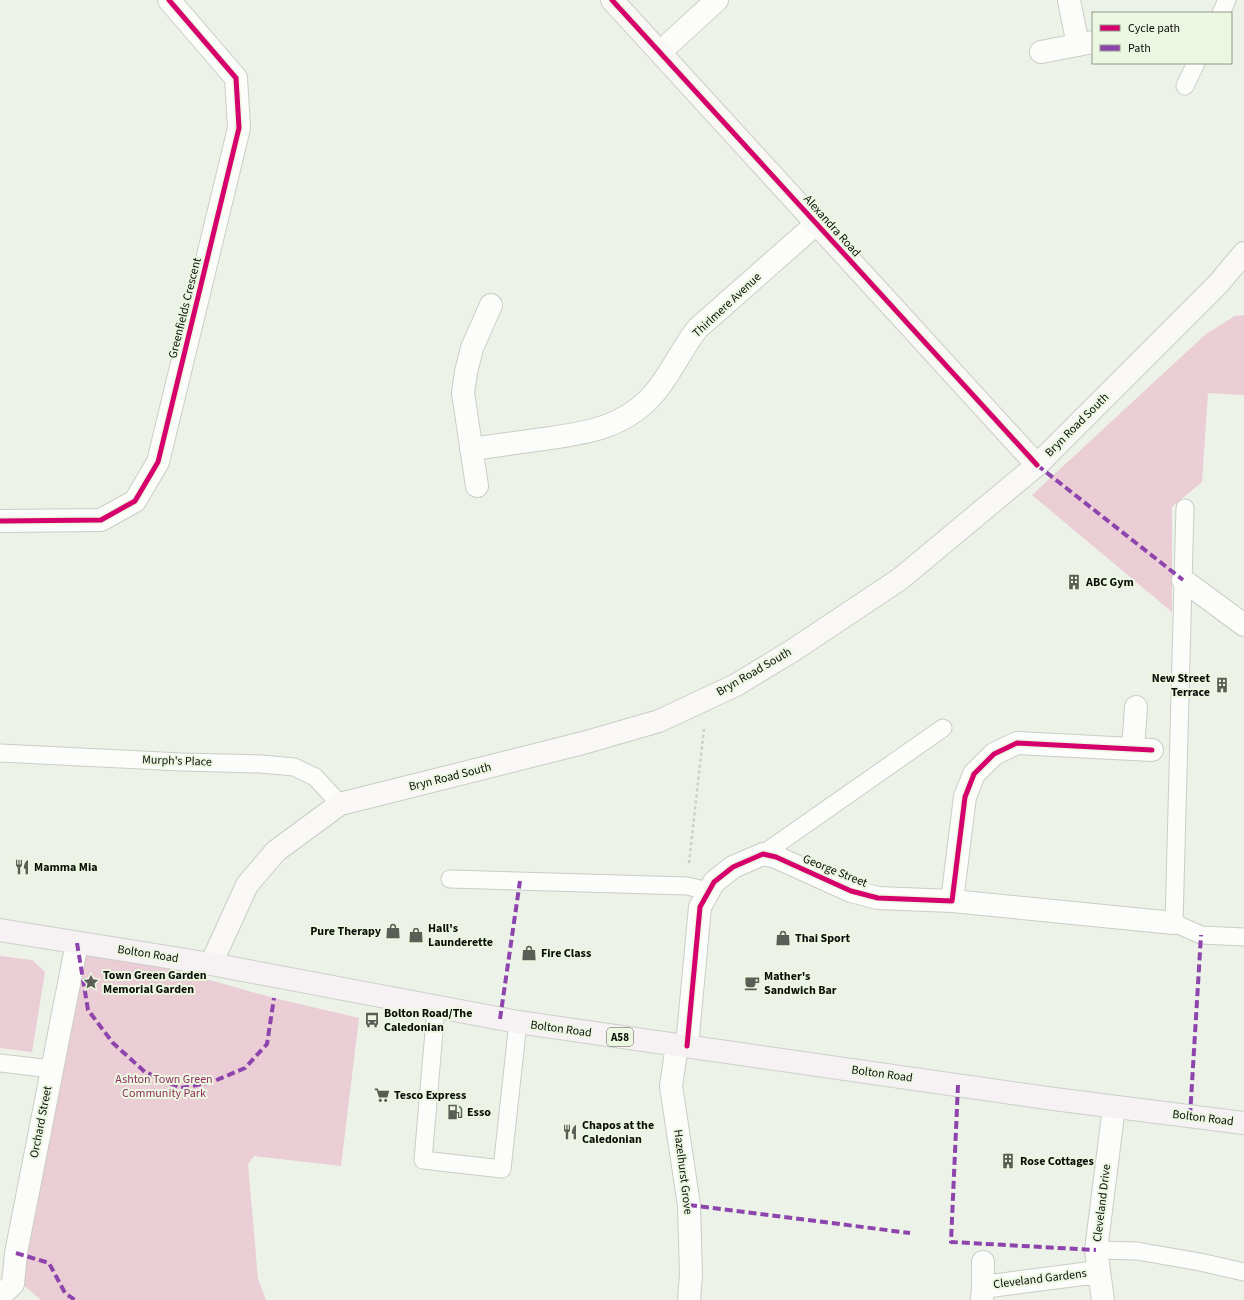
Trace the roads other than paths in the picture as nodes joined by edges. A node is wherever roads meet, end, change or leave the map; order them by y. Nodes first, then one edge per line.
1 (169, 0) edge
2 (612, 0) edge
3 (717, 0) edge
4 (1069, 0) edge
5 (1228, 0) edge
6 (1222, 12) edge
7 (1086, 43) edge
8 (660, 52) junction
9 (1041, 52) dead end
10 (1196, 64) edge
11 (1185, 86) dead end
12 (816, 224) junction
13 (1244, 253) edge
14 (1244, 280) edge
15 (1219, 283) junction
16 (491, 306) dead end
17 (471, 450) junction
18 (1037, 465) junction
19 (477, 486) dead end
20 (1185, 508) dead end
21 (0, 521) edge
22 (1183, 580) junction
23 (1244, 625) edge
24 (1136, 707) dead end
25 (943, 728) dead end
26 (0, 753) edge
27 (340, 804) junction
28 (763, 854) junction
29 (450, 879) dead end
30 (709, 891) junction
31 (952, 901) junction
32 (1174, 923) junction
33 (0, 930) edge
34 (1244, 937) edge
35 (76, 943) junction
36 (211, 964) junction
37 (436, 1008) junction
38 (518, 1022) junction
39 (682, 1046) junction
40 (0, 1063) edge
41 (51, 1069) junction
42 (1114, 1107) junction
43 (1244, 1123) edge
44 (1096, 1250) junction
45 (983, 1262) dead end
46 (1098, 1272) junction
47 (1244, 1272) edge
48 (982, 1293) edge
49 (0, 1296) edge
50 (689, 1300) edge
51 (1103, 1300) edge

1 - 21 street, Greenfields Crescent
2 - 8 main road, Alexandra Road
3 - 8 street
4 - 7 street
5 - 6 lane
7 - 9 street
8 - 12 main road, Alexandra Road
10 - 11 lane
12 - 17 street, Thirlmere Avenue
12 - 18 main road, Alexandra Road
13 - 15 main road, Bryn Road South
14 - 15 main road
15 - 18 main road, Bryn Road South
16 - 17 street
17 - 19 street
18 - 27 main road, Bryn Road South
20 - 22 lane
22 - 23 street
22 - 32 lane
24 - 31 street
25 - 28 lane
26 - 27 lane, Murph's Place
27 - 36 main road, Bryn Road South
28 - 30 street
28 - 31 street, George Street
29 - 30 lane
30 - 39 street
31 - 32 street, George Street
32 - 34 lane
33 - 35 main road, Bolton Road / A58
35 - 36 main road, Bolton Road / A58
35 - 41 street, Orchard Street
36 - 37 main road, Bolton Road / A58
37 - 38 main road, Bolton Road / A58
37 - 38 lane
38 - 39 main road, Bolton Road / A58
39 - 42 main road, Bolton Road / A58
39 - 50 street, Hazelhurst Grove
40 - 41 lane
41 - 49 street, Orchard Street
42 - 43 main road, Bolton Road / A58
42 - 44 street, Cleveland Drive
44 - 46 street, Cleveland Drive
44 - 47 lane
45 - 48 street, Cleveland Gardens
46 - 48 street, Cleveland Gardens
46 - 51 street, Cleveland Drive

